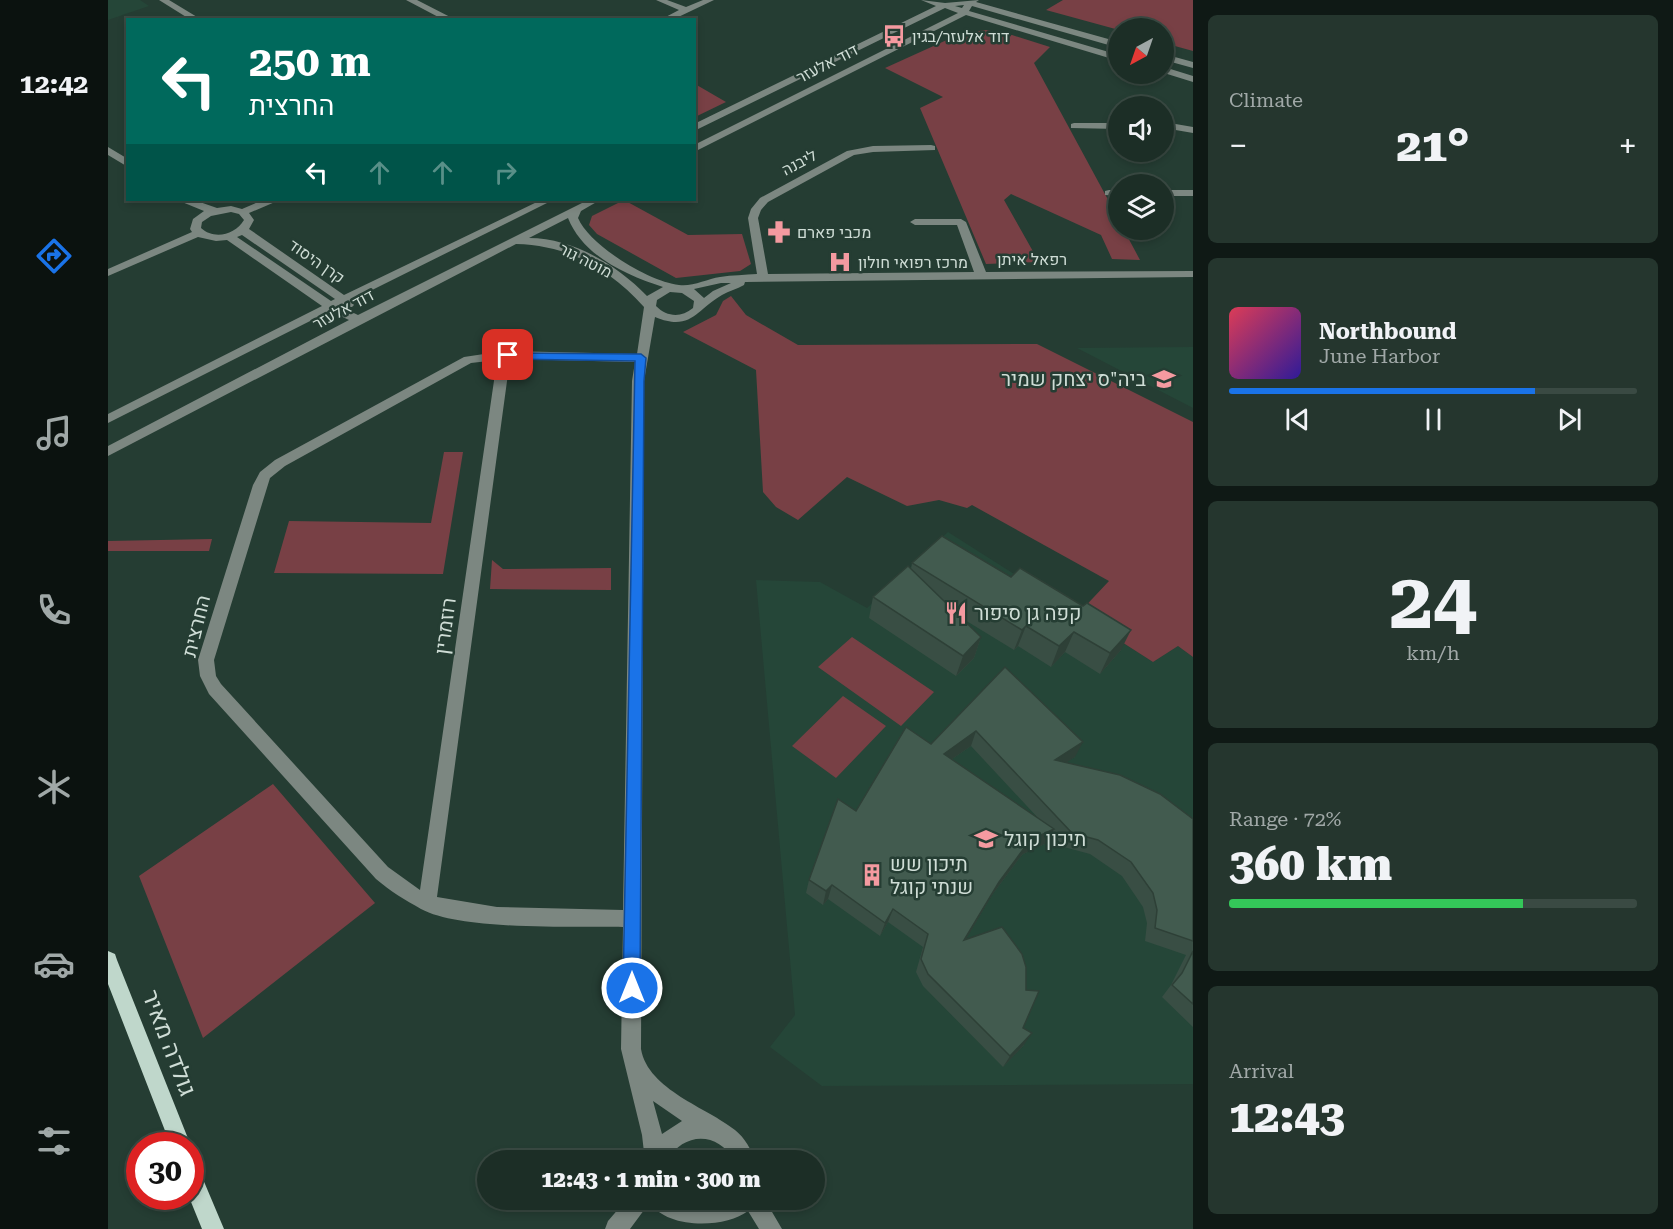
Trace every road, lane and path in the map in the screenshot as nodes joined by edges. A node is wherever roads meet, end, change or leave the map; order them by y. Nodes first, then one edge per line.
1 (163, 0) edge
2 (410, 0) edge
3 (660, 0) edge
4 (710, 0) edge
5 (925, 0) edge
6 (968, 1) edge
7 (943, 6) junction
8 (686, 10) junction
9 (964, 13) junction
10 (194, 18) edge
11 (448, 18) edge
12 (668, 18) edge
13 (986, 19) junction
14 (943, 25) junction
15 (1108, 42) edge
16 (1108, 55) edge
17 (1174, 60) edge
18 (1193, 65) edge
19 (1174, 73) edge
20 (1193, 79) edge
21 (1074, 126) dead end
22 (1108, 126) edge
23 (696, 127) edge
24 (1174, 127) edge
25 (1193, 130) edge
26 (696, 148) edge
27 (931, 148) dead end
28 (108, 150) edge
29 (126, 163) edge
30 (1174, 193) edge
31 (1193, 193) edge
32 (188, 201) edge
33 (269, 201) edge
34 (546, 201) edge
35 (594, 201) edge
36 (577, 209) junction
37 (215, 211) junction
38 (243, 212) junction
39 (201, 217) junction
40 (915, 222) dead end
41 (243, 230) junction
42 (198, 233) junction
43 (228, 237) junction
44 (513, 241) junction
45 (108, 273) edge
46 (1193, 274) edge
47 (981, 275) junction
48 (763, 277) junction
49 (678, 288) junction
50 (344, 299) junction
51 (330, 306) junction
52 (650, 307) junction
53 (700, 307) junction
54 (685, 318) junction
55 (358, 320) junction
56 (643, 351) junction
57 (504, 355) junction
58 (108, 419) edge
59 (108, 452) edge
60 (427, 903) junction
61 (632, 919) junction
62 (108, 960) edge
63 (631, 1049) junction
64 (716, 1130) junction
65 (176, 1132) edge
66 (654, 1150) edge
67 (662, 1150) edge
68 (739, 1150) edge
69 (204, 1207) edge
70 (632, 1210) edge
71 (667, 1210) edge
72 (735, 1210) edge
73 (759, 1210) edge
74 (703, 1228) edge
75 (213, 1229) edge
76 (616, 1229) edge
77 (771, 1229) edge

1 - 10 street
2 - 11 street
3 - 8 street
4 - 8 street
5 - 7 street
6 - 7 street, דוד אלעזר
6 - 9 street
6 - 15 street
7 - 9 street
7 - 23 street, דוד אלעזר
8 - 12 street
9 - 13 street
9 - 14 street, דוד אלעזר
13 - 14 street
13 - 16 street
14 - 26 street, דוד אלעזר
17 - 18 street
19 - 20 street
21 - 22 street
24 - 25 street
27 - 48 street, ליבנה
28 - 29 street
30 - 31 street
32 - 37 street
32 - 39 street
33 - 38 street
34 - 50 street, דוד אלעזר
35 - 36 street, דוד אלעזר
36 - 44 street, דוד אלעזר
36 - 49 street, מוטה גור
37 - 38 street
37 - 39 street
38 - 41 street
39 - 42 street
40 - 47 street
41 - 43 street
41 - 50 street, קרן היסוד
42 - 43 street
42 - 45 street
43 - 51 street, קרן היסוד
44 - 52 street, מוטה גור
44 - 55 street, דוד אלעזר
46 - 47 street, רפאל איתן
47 - 48 street, רפאל איתן
48 - 49 street, רפאל איתן
48 - 53 street, רפאל איתן
49 - 52 street
49 - 53 street
50 - 51 street, דוד אלעזר
50 - 55 street, קרן היסוד
51 - 55 street, קרן היסוד
51 - 58 street, דוד אלעזר
52 - 54 street
52 - 56 street
53 - 54 street
54 - 56 street
55 - 59 street, דוד אלעזר
56 - 57 street, החרצית
56 - 61 street
57 - 60 street, רוזמרין
57 - 60 street, החרצית
60 - 61 street, החרצית
61 - 63 street
62 - 65 main road, גולדה מאיר
63 - 64 street
63 - 66 street
64 - 67 street
64 - 68 street
69 - 75 main road
70 - 76 street
71 - 74 street
72 - 74 street
73 - 77 street

